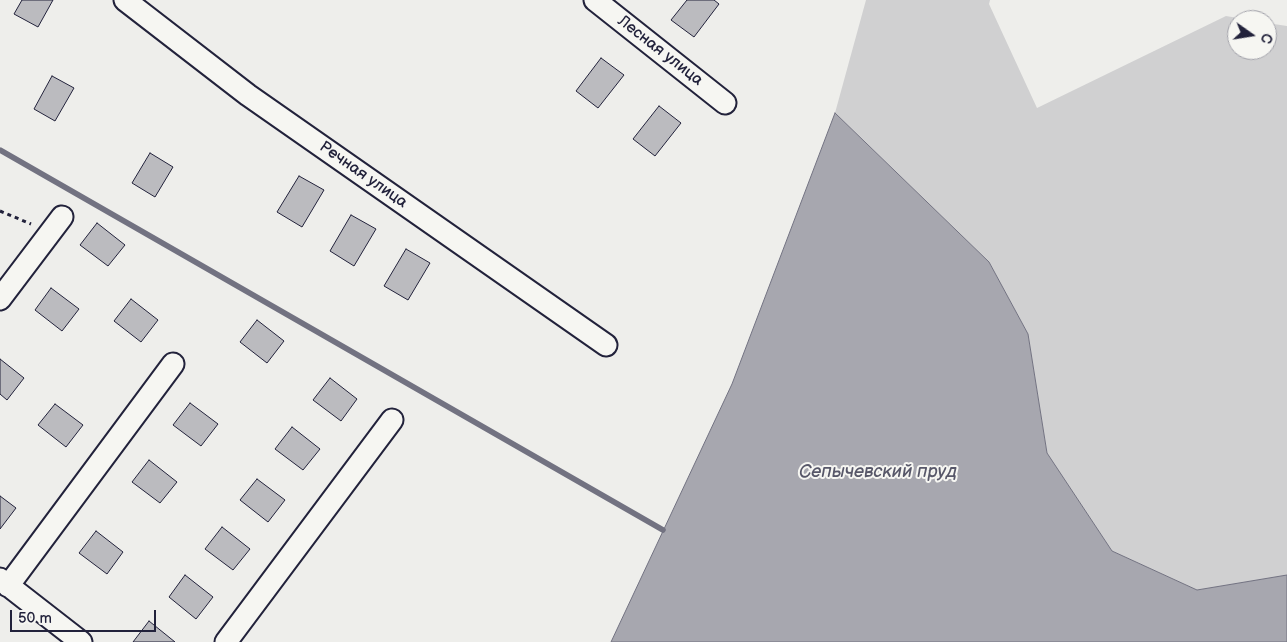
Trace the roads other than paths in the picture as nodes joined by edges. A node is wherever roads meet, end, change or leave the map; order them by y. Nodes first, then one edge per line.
1 (125, 0) edge
2 (595, 0) edge
3 (725, 103) dead end
4 (56, 224) road end
5 (0, 298) edge
6 (606, 345) dead end
7 (173, 364) dead end
8 (392, 420) dead end
9 (4, 583) edge
10 (81, 642) edge
11 (226, 642) edge

1 - 6 street, Речная улица
2 - 3 street, Лесная улица
4 - 5 street
7 - 9 street
8 - 11 street
9 - 10 street

